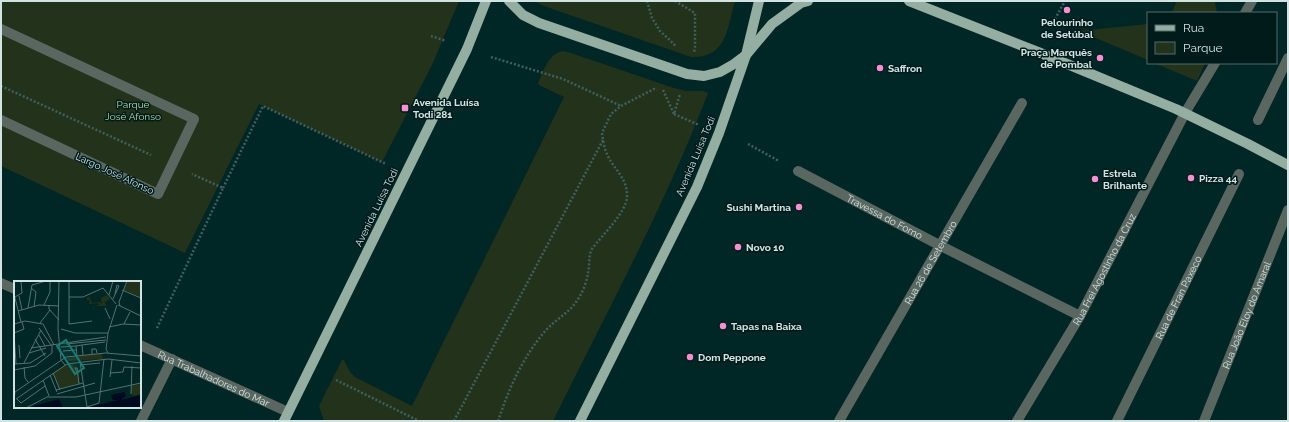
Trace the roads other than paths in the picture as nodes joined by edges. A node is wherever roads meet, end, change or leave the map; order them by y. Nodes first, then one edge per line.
1 (486, 1) edge
2 (509, 1) edge
3 (760, 1) edge
4 (808, 1) edge
5 (909, 1) edge
6 (1252, 1) edge
7 (1246, 12) edge
8 (1, 29) edge
9 (746, 55) junction
10 (1288, 58) edge
11 (1214, 64) edge
12 (1022, 103) dead end
13 (1186, 113) junction
14 (1, 120) edge
15 (1258, 120) dead end
16 (1288, 165) edge
17 (798, 171) road end
18 (1239, 174) dead end
19 (1288, 210) edge
20 (940, 246) junction
21 (1, 283) edge
22 (14, 289) edge
23 (1080, 316) junction
24 (141, 345) edge
25 (172, 359) junction
26 (286, 417) edge
27 (141, 421) edge
28 (580, 421) edge
29 (839, 421) edge
30 (1017, 421) edge
31 (1117, 421) edge
32 (1204, 421) edge

1 - 26 main road, Avenida Luísa Todi
2 - 9 main road
3 - 9 main road, Avenida Luísa Todi
4 - 9 main road
5 - 13 main road
6 - 7 street
8 - 14 street, Largo José Afonso
9 - 28 main road, Avenida Luísa Todi
10 - 15 street
11 - 13 street
12 - 20 street, Rua 26 de Setembro
13 - 16 main road
13 - 23 street, Rua Frei Agostinho da Cruz
17 - 20 street, Travessa do Forno
18 - 31 street, Rua de Fran Paxeco
19 - 32 street, Rua João Eloy do Amaral
20 - 23 street, Travessa do Forno
20 - 29 street, Rua 26 de Setembro
21 - 22 street
23 - 30 street, Rua Frei Agostinho da Cruz
24 - 25 street, Rua Trabalhadores do Mar
25 - 26 street, Rua Trabalhadores do Mar
25 - 27 street

